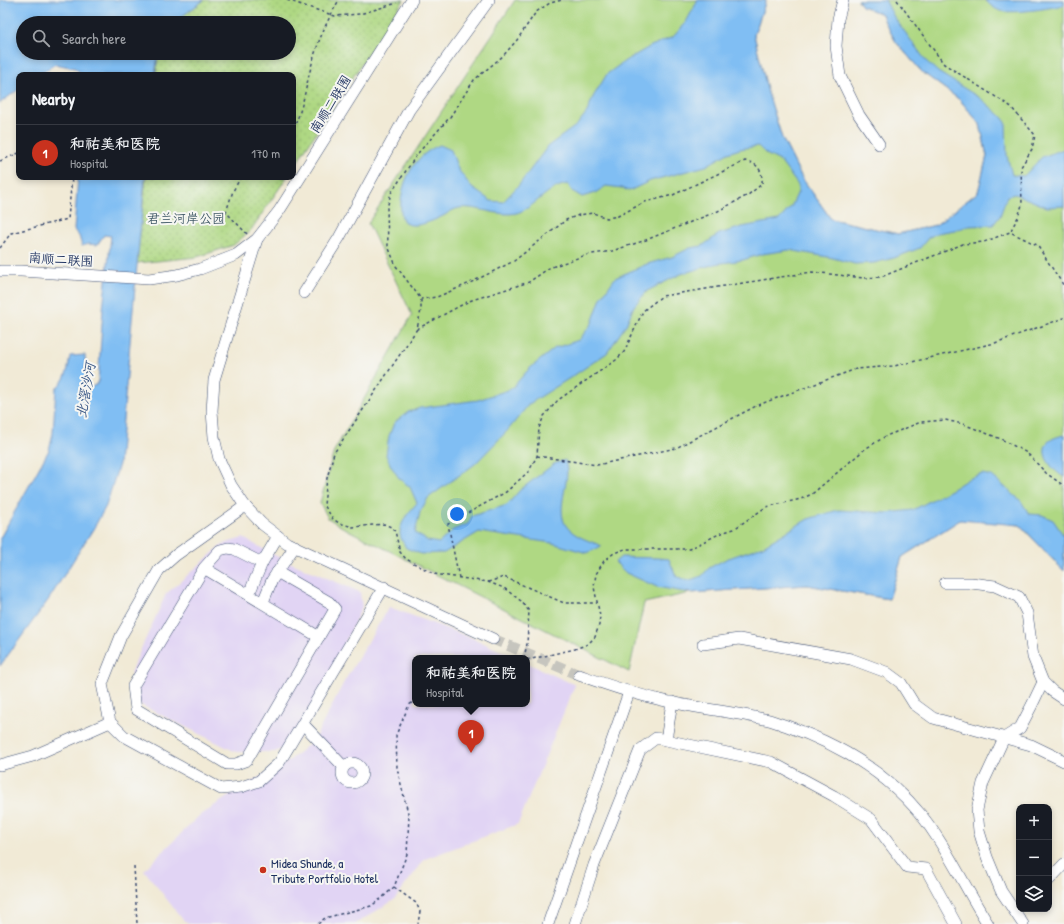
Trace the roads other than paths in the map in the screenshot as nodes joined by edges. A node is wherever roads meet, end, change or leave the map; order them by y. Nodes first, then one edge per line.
1 (412, 0) edge
2 (489, 0) edge
3 (843, 0) edge
4 (879, 144) dead end
5 (255, 240) junction
6 (0, 271) edge
7 (304, 293) dead end
8 (245, 506) junction
9 (278, 536) junction
10 (295, 546) junction
11 (262, 563) junction
12 (204, 568) junction
13 (277, 572) junction
14 (945, 583) dead end
15 (384, 587) junction
16 (249, 594) junction
17 (263, 602) junction
18 (319, 636) junction
19 (493, 639) tunnel mouth
20 (703, 644) dead end
21 (579, 676) tunnel mouth
22 (1043, 682) junction
23 (629, 692) junction
24 (1064, 699) edge
25 (672, 702) junction
26 (110, 722) junction
27 (303, 724) junction
28 (1004, 738) junction
29 (666, 740) junction
30 (1064, 761) edge
31 (0, 765) edge
32 (344, 767) dead end
33 (1064, 864) edge
34 (1052, 877) edge
35 (1020, 916) edge
36 (548, 924) edge
37 (575, 924) edge
38 (956, 924) edge
39 (988, 924) edge

1 - 5 street, 南顺二联围
2 - 7 street
3 - 4 street
5 - 6 street, 南顺二联围
5 - 8 street
8 - 9 street
8 - 26 street
9 - 10 street
9 - 11 street
10 - 13 street
10 - 15 street
11 - 12 street
11 - 16 street
12 - 16 street
12 - 18 street
13 - 17 street
13 - 18 street
14 - 22 street
15 - 19 street
15 - 27 street
16 - 17 street
17 - 18 street
20 - 28 street
21 - 23 street
22 - 24 street
22 - 28 street
23 - 25 street
23 - 36 street
25 - 29 street
25 - 39 street
26 - 27 street
26 - 31 street
27 - 32 street
28 - 30 street
28 - 35 street
29 - 37 street
29 - 38 street
33 - 34 street

